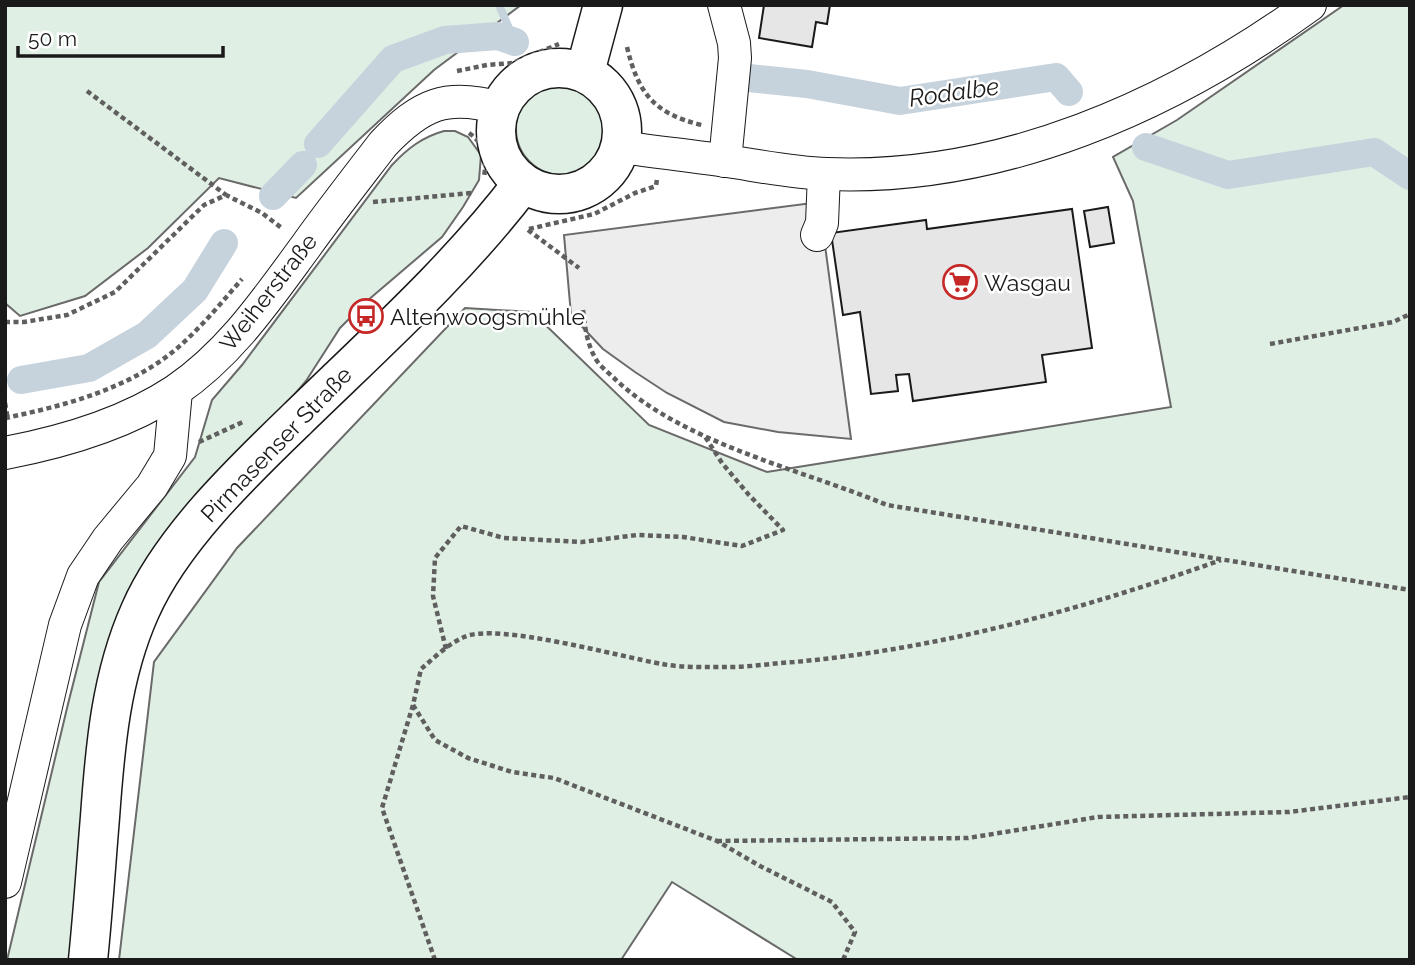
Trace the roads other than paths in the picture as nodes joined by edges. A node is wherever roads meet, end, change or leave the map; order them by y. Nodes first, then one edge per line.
1 (603, 5) edge
2 (724, 5) edge
3 (1292, 10) edge
4 (585, 72) junction
5 (500, 108) junction
6 (621, 147) junction
7 (724, 161) junction
8 (824, 174) junction
9 (517, 208) junction
10 (817, 235) dead end
11 (176, 391) junction
12 (5, 453) edge
13 (5, 882) edge
14 (88, 960) edge

1 - 4 main road
2 - 7 street
3 - 8 street
4 - 5 main road
4 - 6 main road
5 - 9 main road
5 - 11 street, Weiherstraße
6 - 7 street
6 - 9 main road
7 - 8 street
8 - 10 street
9 - 14 main road, Pirmasenser Straße
11 - 12 street, Weiherstraße
11 - 13 street

